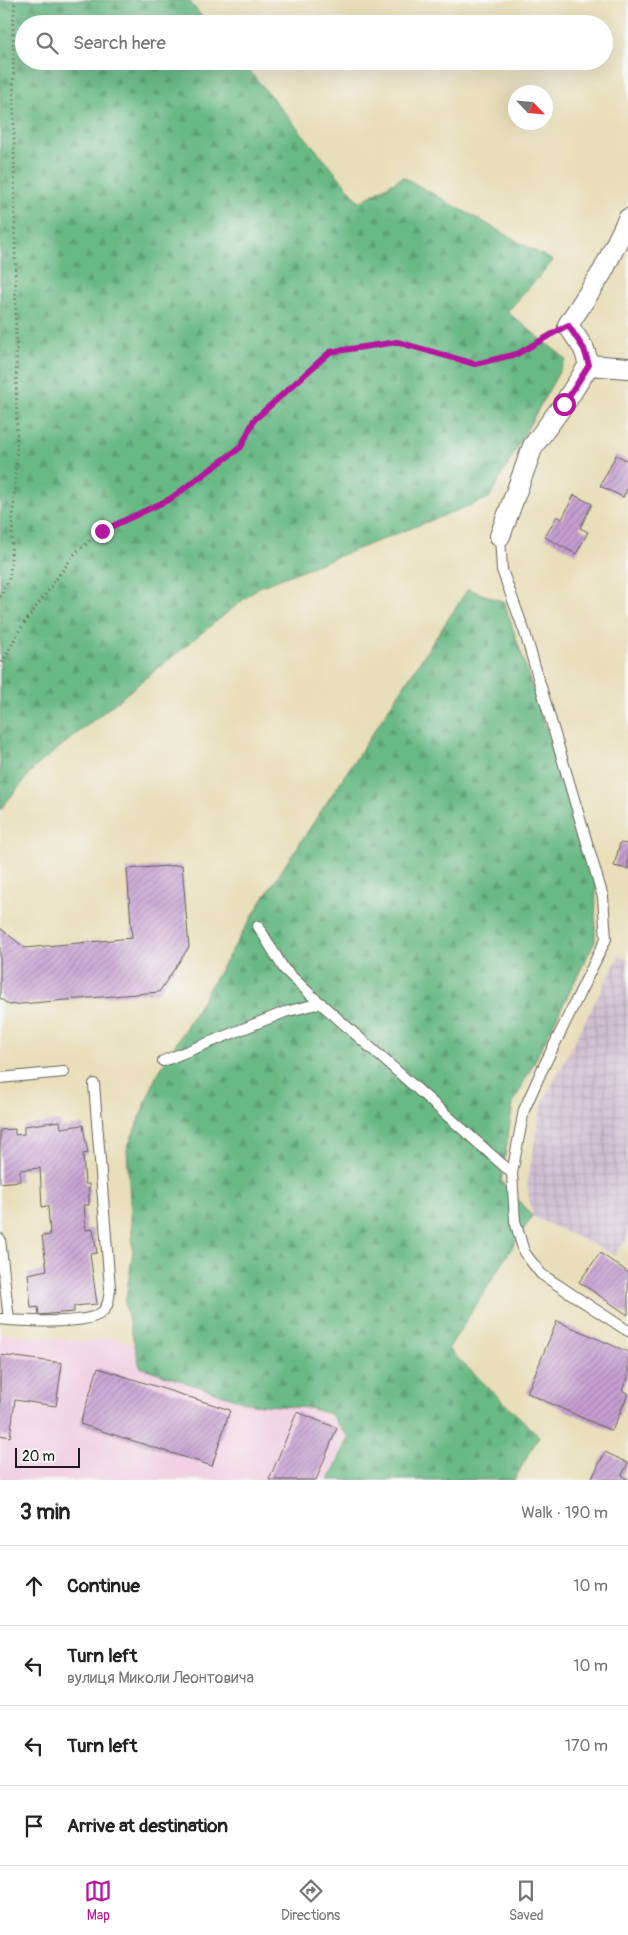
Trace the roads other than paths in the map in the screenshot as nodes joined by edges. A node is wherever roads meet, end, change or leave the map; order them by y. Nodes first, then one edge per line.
1 (628, 219) edge
2 (589, 365) junction
3 (628, 368) edge
4 (500, 536) joint
5 (258, 926) dead end
6 (321, 1003) junction
7 (163, 1061) dead end
8 (64, 1072) dead end
9 (0, 1078) edge
10 (94, 1084) dead end
11 (512, 1173) junction
12 (0, 1238) edge
13 (4, 1319) edge
14 (628, 1331) edge

1 - 2 street
2 - 3 street
2 - 4 street
4 - 11 lane
5 - 6 lane
6 - 7 lane
6 - 11 lane
8 - 9 lane
10 - 13 lane
11 - 14 lane
12 - 13 lane

